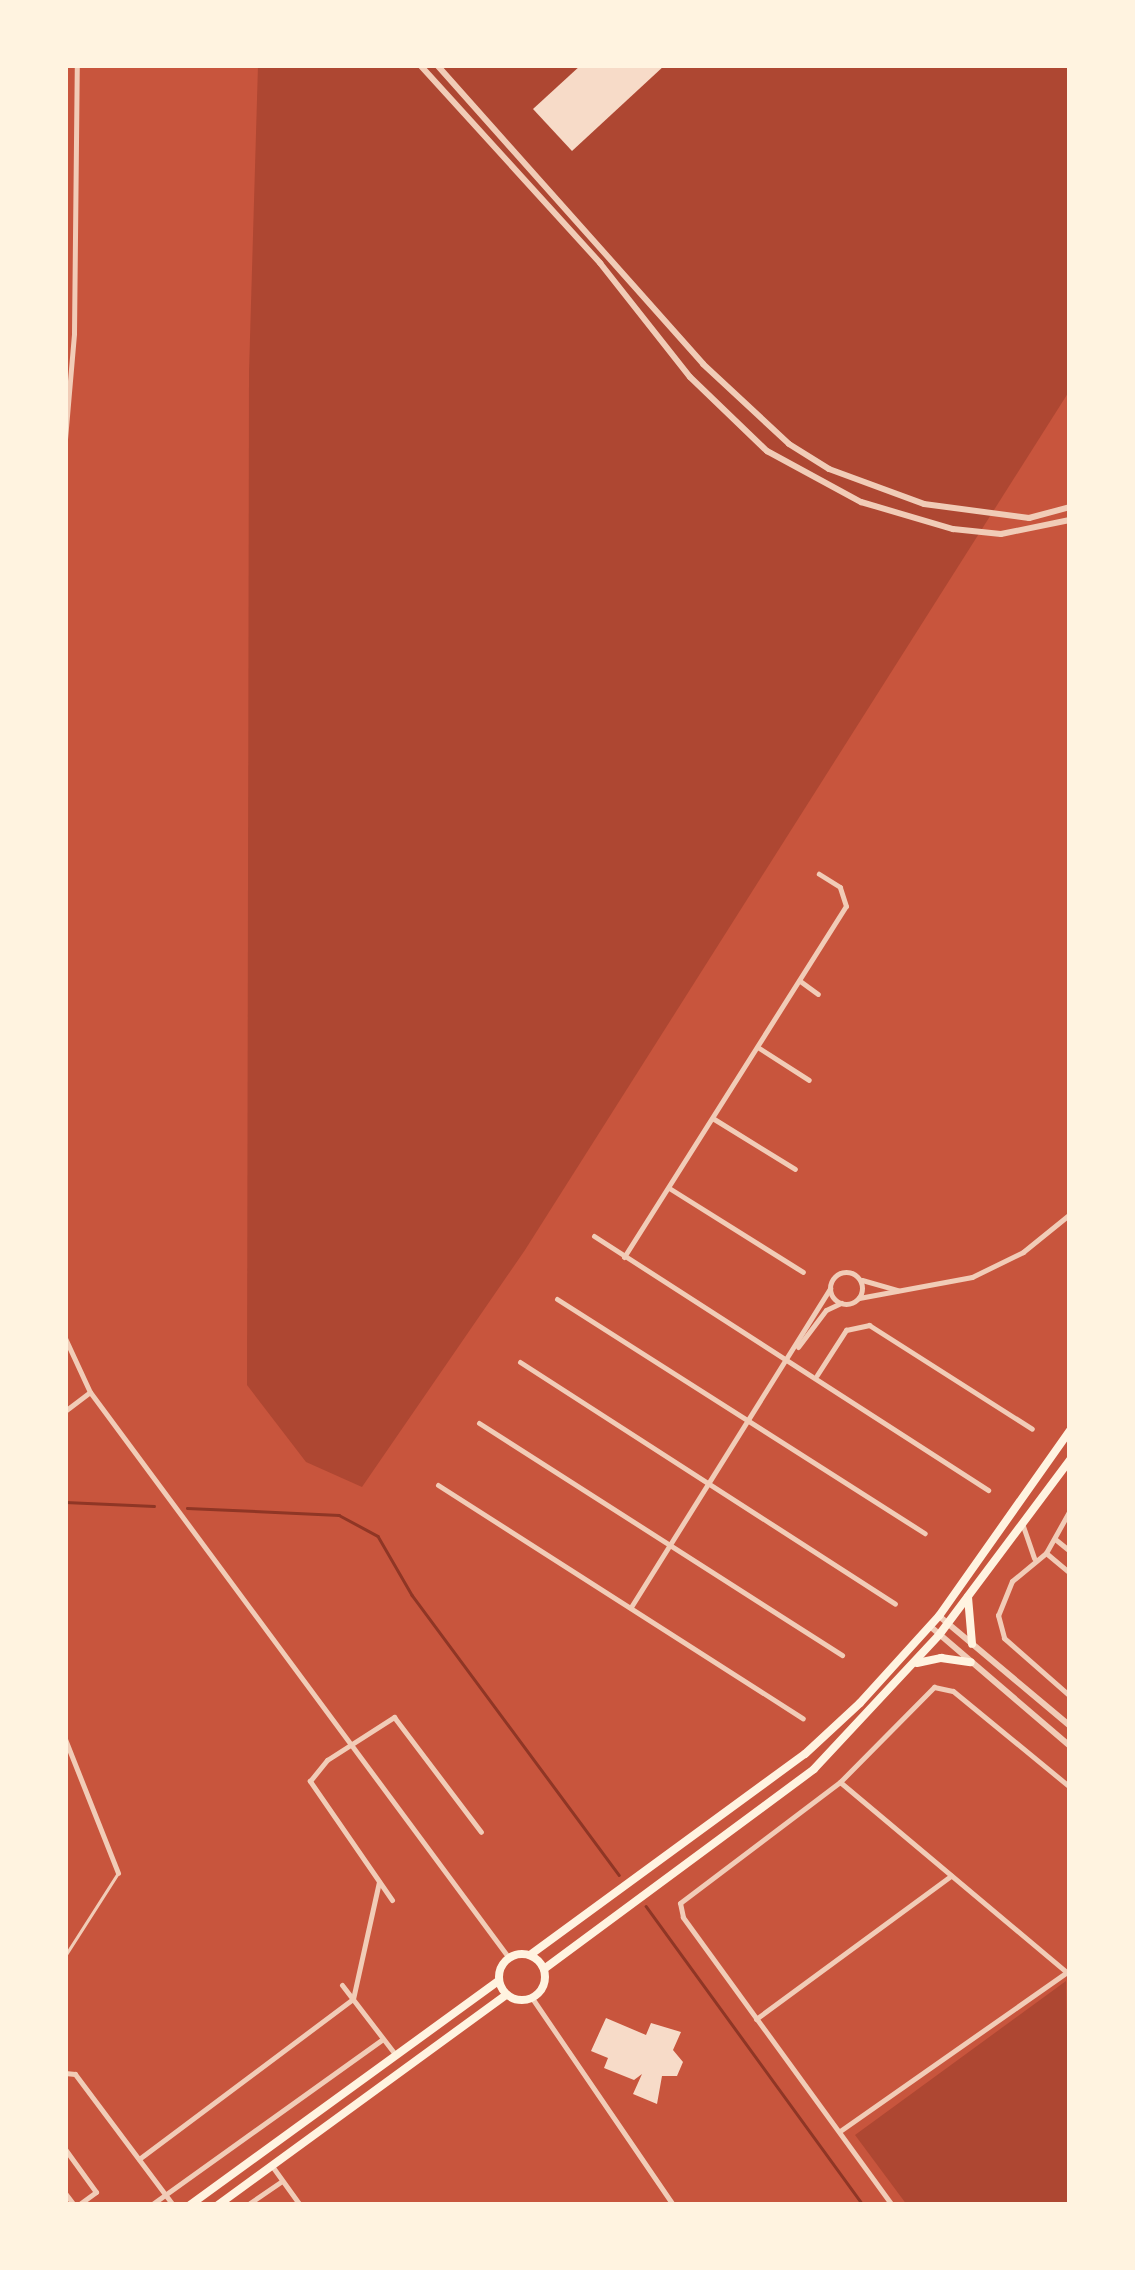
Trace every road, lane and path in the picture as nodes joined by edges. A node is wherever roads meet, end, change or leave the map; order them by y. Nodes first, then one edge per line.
1 (77, 65) edge
2 (420, 65) edge
3 (437, 65) edge
4 (65, 115) edge
5 (76, 115) junction
6 (65, 185) edge
7 (76, 185) junction
8 (65, 312) edge
9 (74, 314) junction
10 (69, 383) edge
11 (65, 439) edge
12 (1070, 507) edge
13 (1070, 520) edge
14 (819, 874) dead end
15 (800, 981) junction
16 (818, 994) dead end
17 (759, 1048) junction
18 (809, 1080) dead end
19 (714, 1119) junction
20 (795, 1169) dead end
21 (668, 1188) junction
22 (1070, 1214) edge
23 (594, 1236) dead end
24 (624, 1257) junction
25 (803, 1272) dead end
26 (860, 1279) junction
27 (830, 1288) junction
28 (898, 1290) junction
29 (556, 1298) dead end
30 (859, 1298) junction
31 (841, 1303) junction
32 (65, 1338) edge
33 (795, 1349) junction
34 (790, 1357) junction
35 (520, 1362) dead end
36 (817, 1375) junction
37 (90, 1392) junction
38 (65, 1412) edge
39 (748, 1419) junction
40 (479, 1423) dead end
41 (1032, 1429) dead end
42 (1070, 1430) edge
43 (1070, 1460) edge
44 (710, 1480) junction
45 (438, 1485) dead end
46 (988, 1490) dead end
47 (1070, 1510) edge
48 (1023, 1526) junction
49 (925, 1533) dead end
50 (1055, 1538) junction
51 (670, 1547) junction
52 (1070, 1551) edge
53 (1046, 1553) junction
54 (1034, 1558) junction
55 (1070, 1573) edge
56 (968, 1597) junction
57 (895, 1604) dead end
58 (630, 1606) junction
59 (939, 1616) junction
60 (947, 1624) junction
61 (930, 1627) junction
62 (939, 1635) junction
63 (972, 1644) junction
64 (842, 1655) dead end
65 (971, 1662) junction
66 (913, 1664) junction
67 (1070, 1696) edge
68 (803, 1718) dead end
69 (1070, 1726) edge
70 (65, 1740) edge
71 (348, 1745) junction
72 (1070, 1746) edge
73 (76, 1768) junction
74 (65, 1772) edge
75 (840, 1782) junction
76 (1070, 1787) edge
77 (481, 1832) dead end
78 (118, 1872) joint
79 (952, 1876) junction
80 (379, 1882) junction
81 (392, 1900) dead end
82 (530, 1955) junction
83 (65, 1956) edge
84 (508, 1958) junction
85 (544, 1969) junction
86 (1068, 1973) edge
87 (498, 1981) junction
88 (342, 1985) dead end
89 (506, 1995) junction
90 (532, 1998) junction
91 (353, 1999) junction
92 (756, 2019) junction
93 (382, 2038) junction
94 (396, 2056) junction
95 (66, 2073) edge
96 (839, 2132) junction
97 (65, 2149) edge
98 (139, 2159) junction
99 (272, 2166) junction
100 (283, 2181) junction
101 (65, 2193) edge
102 (166, 2194) junction
103 (224, 2203) edge
104 (76, 2205) edge
105 (151, 2205) edge
106 (174, 2205) edge
107 (190, 2205) edge
108 (247, 2205) edge
109 (300, 2205) edge
110 (673, 2205) edge
111 (892, 2205) edge

1 - 5 street
2 - 13 street
3 - 12 street
4 - 5 street
5 - 7 street
6 - 7 street
7 - 9 street
8 - 9 street
9 - 10 street
10 - 11 street
14 - 15 street
15 - 16 street
15 - 17 street
17 - 18 street
17 - 19 street
19 - 20 street
19 - 21 street
21 - 24 street
21 - 25 street
22 - 28 street
23 - 24 street
24 - 34 street
26 - 27 street
26 - 28 street
26 - 30 street
27 - 31 street
27 - 33 street
28 - 30 street
29 - 39 street
30 - 31 street
31 - 33 street
32 - 37 street
33 - 34 street
34 - 36 street
34 - 39 street
35 - 44 street
36 - 41 street
36 - 46 street
37 - 38 street
37 - 71 street
39 - 44 street
39 - 49 street
40 - 51 street
42 - 59 main road
43 - 48 main road
44 - 51 street
44 - 57 street
45 - 58 street
47 - 50 street
48 - 54 street
48 - 56 main road
50 - 52 street
50 - 53 street
51 - 58 street
51 - 64 street
53 - 54 street
53 - 55 street
54 - 67 street
56 - 60 main road
56 - 63 main road
58 - 68 street
59 - 60 street
59 - 61 main road
60 - 62 main road
60 - 63 street
61 - 62 street
61 - 82 main road
62 - 65 street
62 - 66 main road
63 - 69 street
65 - 66 main road
65 - 72 street
66 - 85 main road
70 - 73 street
71 - 77 street
71 - 80 street
71 - 84 street
73 - 74 street
73 - 78 street
75 - 76 street
75 - 79 street
75 - 92 street
78 - 83 lane
79 - 86 street
79 - 92 street
80 - 81 street
80 - 91 street
82 - 84 main road
82 - 85 main road
84 - 87 main road
85 - 90 main road
86 - 96 street
87 - 89 main road
87 - 94 main road
88 - 91 street
89 - 90 main road
89 - 99 main road
90 - 110 street
91 - 93 street
91 - 98 street
92 - 96 street
93 - 94 street
93 - 102 street
94 - 107 main road
95 - 98 street
96 - 111 street
97 - 104 street
98 - 102 street
99 - 100 street
99 - 103 main road
100 - 108 street
100 - 109 street
101 - 104 street
102 - 105 street
102 - 106 street

